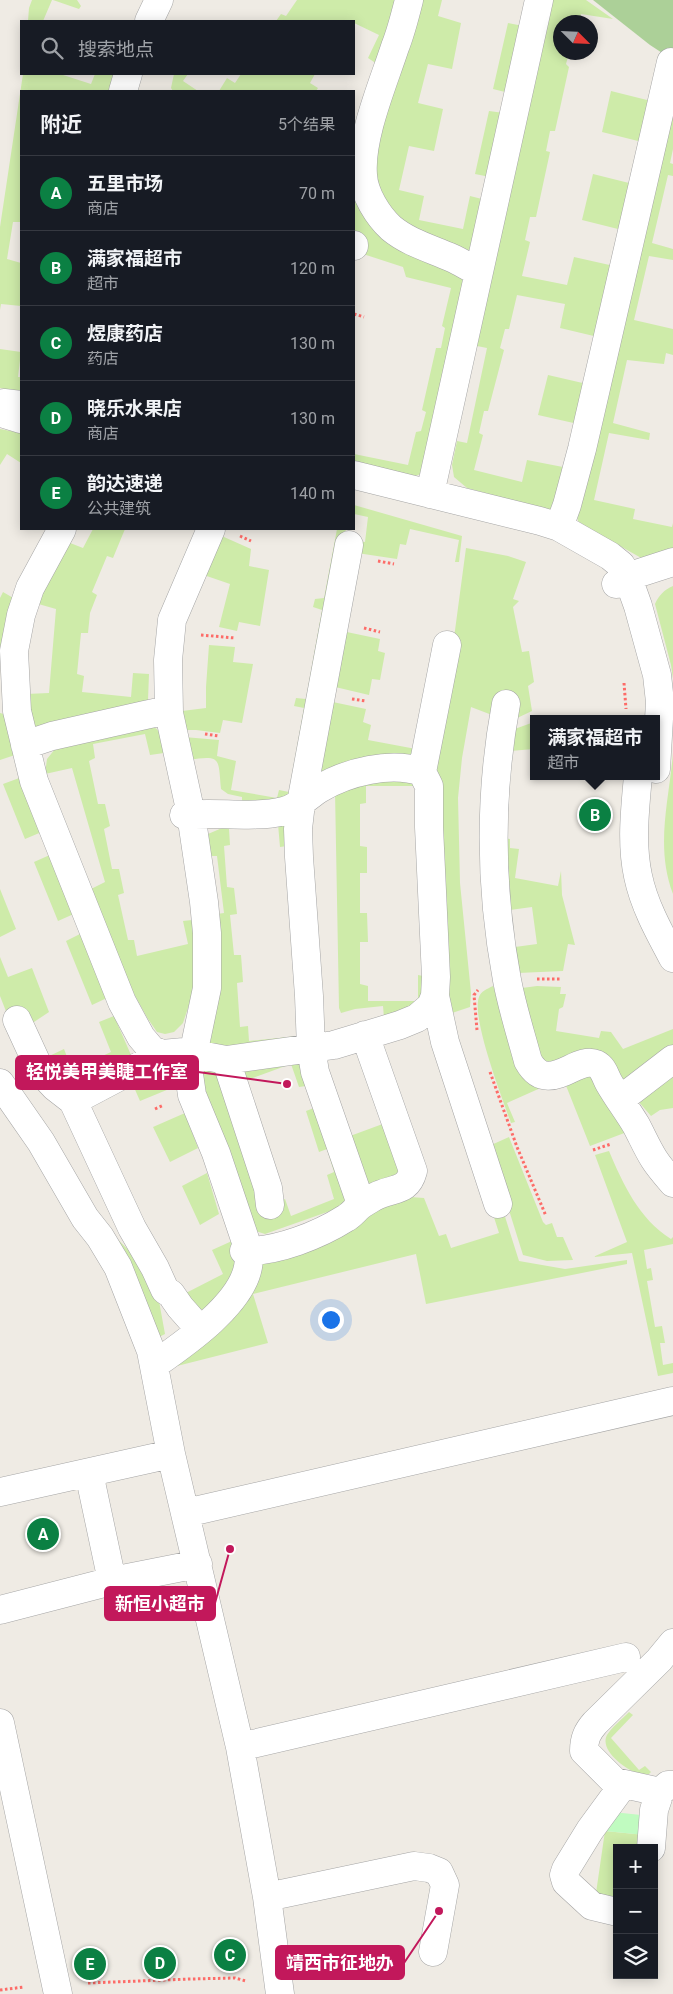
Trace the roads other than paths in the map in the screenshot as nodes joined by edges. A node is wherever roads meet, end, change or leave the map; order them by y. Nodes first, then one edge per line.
1 (159, 0) edge
2 (410, 0) edge
3 (539, 0) edge
4 (149, 20) edge
5 (671, 62) dead end
6 (128, 75) edge
7 (123, 90) edge
8 (479, 272) junction
9 (20, 405) edge
10 (20, 419) edge
11 (355, 475) edge
12 (355, 488) edge
13 (430, 494) junction
14 (560, 527) junction
15 (61, 530) edge
16 (200, 530) edge
17 (211, 530) edge
18 (349, 545) dead end
19 (673, 562) edge
20 (673, 576) edge
21 (624, 587) junction
22 (447, 645) dead end
23 (506, 704) dead end
24 (164, 713) junction
25 (634, 715) edge
26 (659, 715) edge
27 (25, 745) junction
28 (422, 772) junction
29 (638, 780) edge
30 (655, 780) edge
31 (301, 803) junction
32 (188, 815) junction
33 (673, 926) edge
34 (673, 958) edge
35 (436, 996) junction
36 (17, 1020) dead end
37 (365, 1036) junction
38 (311, 1048) junction
39 (180, 1053) junction
40 (673, 1059) edge
41 (226, 1060) junction
42 (0, 1083) edge
43 (621, 1099) junction
44 (73, 1101) junction
45 (673, 1183) edge
46 (361, 1204) junction
47 (498, 1204) dead end
48 (270, 1205) dead end
49 (246, 1251) junction
50 (195, 1324) junction
51 (152, 1358) junction
52 (673, 1401) edge
53 (171, 1454) junction
54 (89, 1472) junction
55 (0, 1492) edge
56 (186, 1513) junction
57 (198, 1564) junction
58 (112, 1581) junction
59 (0, 1610) edge
60 (673, 1643) edge
61 (626, 1656) dead end
62 (0, 1723) edge
63 (240, 1747) junction
64 (623, 1785) junction
65 (668, 1785) edge
66 (651, 1844) edge
67 (267, 1897) junction
68 (613, 1911) edge
69 (433, 1952) dead end
70 (57, 1989) edge
71 (280, 1992) edge

1 - 4 street
2 - 8 street
3 - 8 street
5 - 14 street
6 - 7 street
8 - 13 street
9 - 10 street
11 - 13 street
12 - 21 street
13 - 14 street
14 - 21 street
15 - 27 street
16 - 24 street
17 - 24 street
18 - 31 street
19 - 21 street
20 - 21 street
21 - 25 street
21 - 26 street
22 - 28 street
23 - 43 street
24 - 27 street
24 - 32 street
27 - 39 street
28 - 31 street
28 - 35 street
29 - 34 street
30 - 33 street
31 - 32 street
31 - 38 street
32 - 39 street
35 - 37 street
35 - 47 street
36 - 44 street
37 - 38 street
37 - 46 street
38 - 41 street
38 - 46 street
39 - 41 street
39 - 44 street
39 - 49 street
40 - 43 street
41 - 48 street
42 - 51 street
43 - 45 street
44 - 50 street
46 - 49 street
49 - 50 street
49 - 51 street
50 - 51 street
51 - 53 street
52 - 56 street
53 - 54 street
53 - 56 street
54 - 55 street
54 - 58 street
56 - 57 street
57 - 58 street
57 - 63 street
58 - 59 street
60 - 64 street
61 - 63 street
62 - 70 street
63 - 67 street
64 - 65 street
64 - 68 street
65 - 66 street
67 - 69 street
67 - 71 street

